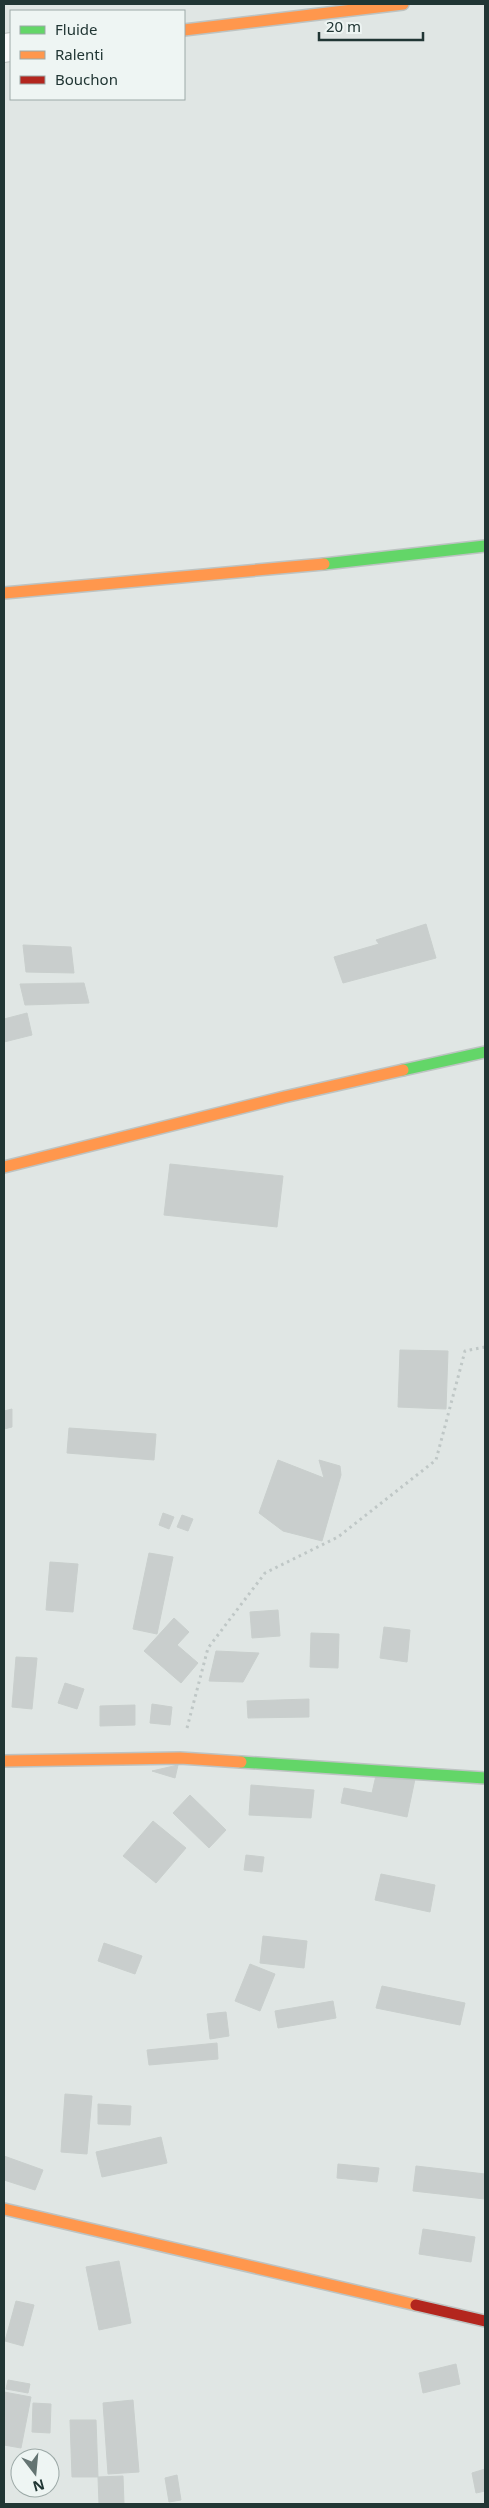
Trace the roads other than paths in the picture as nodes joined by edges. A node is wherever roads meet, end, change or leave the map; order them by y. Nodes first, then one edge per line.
1 (403, 4) edge
2 (185, 30) edge
3 (485, 546) edge
4 (4, 593) edge
5 (485, 1052) edge
6 (4, 1167) edge
7 (4, 1761) edge
8 (485, 1778) edge
9 (4, 2209) edge
10 (485, 2321) edge

1 - 2 street
3 - 4 street
5 - 6 street
7 - 8 street
9 - 10 street

